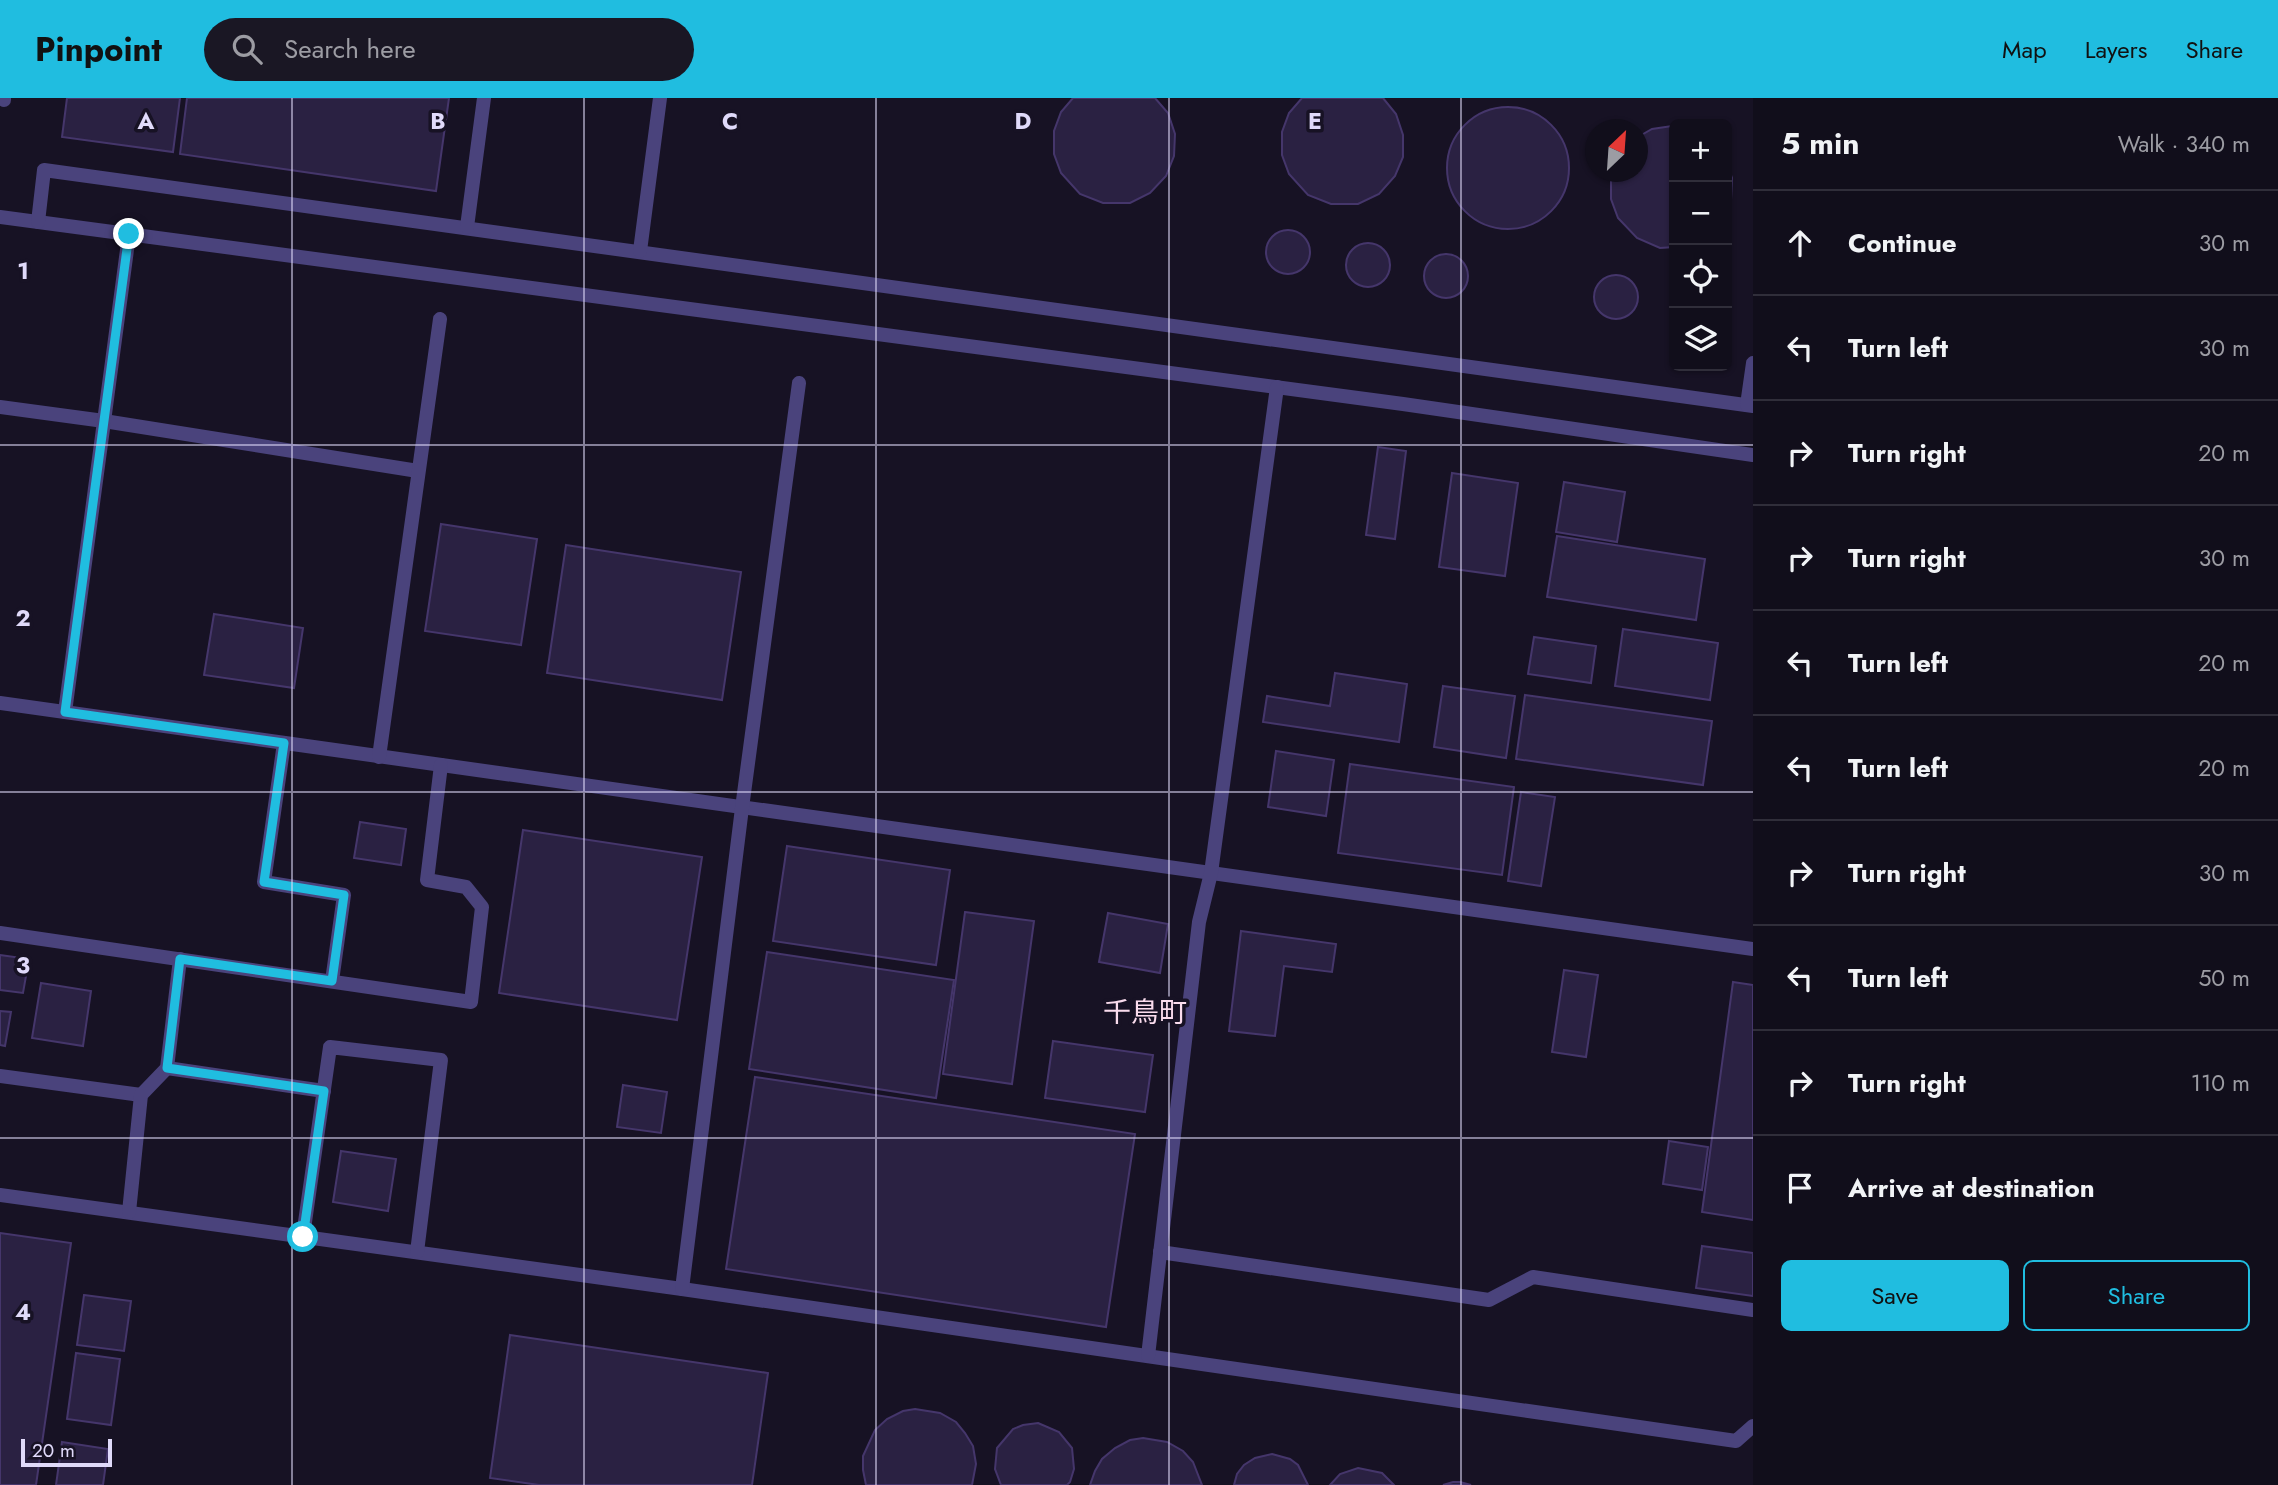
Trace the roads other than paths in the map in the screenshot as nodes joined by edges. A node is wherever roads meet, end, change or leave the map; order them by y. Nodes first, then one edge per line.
1 (484, 98) edge
2 (660, 98) edge
3 (0, 217) edge
4 (38, 222) junction
5 (467, 227) junction
6 (129, 234) junction
7 (640, 251) junction
8 (440, 319) dead end
9 (1753, 363) edge
10 (799, 383) dead end
11 (1277, 387) junction
12 (1750, 405) edge
13 (0, 407) edge
14 (104, 421) junction
15 (1753, 455) edge
16 (418, 471) junction
17 (0, 703) edge
18 (65, 712) junction
19 (284, 743) junction
20 (379, 757) junction
21 (440, 765) junction
22 (742, 808) junction
23 (1211, 873) junction
24 (0, 933) edge
25 (1753, 949) edge
26 (180, 959) junction
27 (332, 981) junction
28 (167, 1068) junction
29 (0, 1076) edge
30 (324, 1091) junction
31 (141, 1095) junction
32 (0, 1195) edge
33 (129, 1212) junction
34 (303, 1237) junction
35 (417, 1252) junction
36 (1160, 1252) junction
37 (682, 1289) junction
38 (1753, 1310) edge
39 (1149, 1356) junction
40 (1753, 1426) edge

1 - 5 lane
2 - 7 lane
3 - 4 lane
4 - 5 lane
4 - 6 lane
5 - 7 lane
6 - 11 lane
6 - 14 lane
7 - 12 lane
8 - 16 lane
9 - 12 lane
10 - 22 lane
11 - 15 lane
11 - 23 lane
13 - 14 lane
14 - 16 lane
14 - 18 lane
16 - 20 lane
17 - 18 lane
18 - 19 lane
19 - 20 lane
19 - 27 lane
20 - 21 lane
21 - 22 lane
21 - 27 lane
22 - 23 lane
22 - 37 lane
23 - 25 lane
23 - 36 lane
24 - 26 lane
26 - 27 lane
26 - 28 lane
28 - 30 lane
28 - 31 lane
29 - 31 lane
30 - 34 lane
30 - 35 lane
31 - 33 lane
32 - 33 lane
33 - 34 lane
34 - 35 lane
35 - 37 lane
36 - 38 lane
36 - 39 lane
37 - 39 lane
39 - 40 lane

